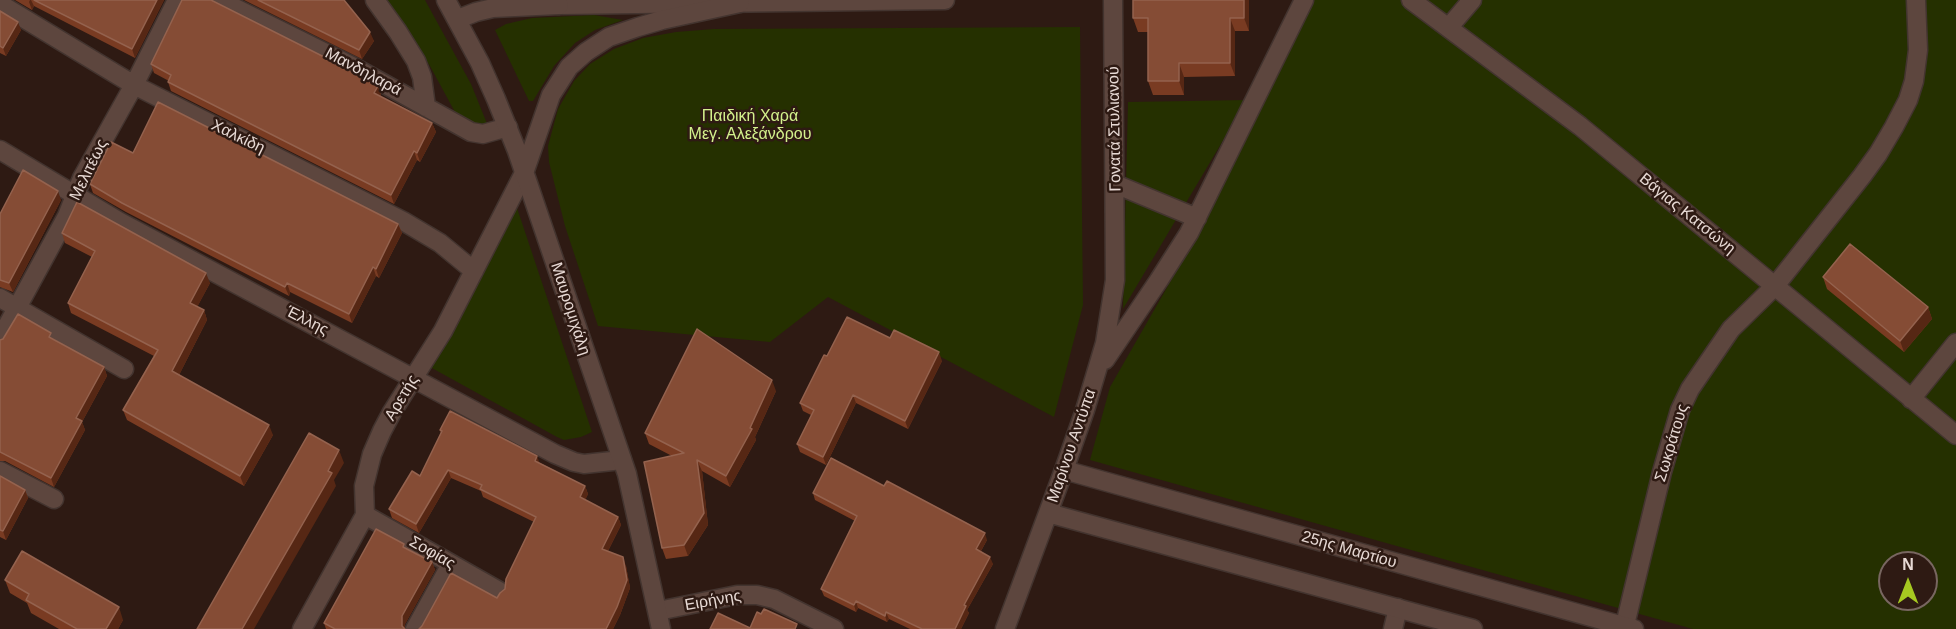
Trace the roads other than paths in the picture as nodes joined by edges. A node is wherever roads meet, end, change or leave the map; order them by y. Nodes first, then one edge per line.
1 (177, 0) edge
2 (219, 0) edge
3 (375, 0) edge
4 (859, 0) edge
5 (945, 0) edge
6 (1113, 0) edge
7 (1304, 0) edge
8 (1411, 0) edge
9 (1472, 0) edge
10 (1916, 0) edge
11 (555, 2) edge
12 (746, 2) edge
13 (0, 4) edge
14 (453, 7) edge
15 (1449, 27) junction
16 (135, 85) junction
17 (426, 107) junction
18 (508, 127) junction
19 (0, 150) edge
20 (524, 173) junction
21 (1115, 184) junction
22 (76, 195) junction
23 (1197, 218) junction
24 (1116, 258) joint
25 (474, 271) junction
26 (1775, 286) junction
27 (0, 298) edge
28 (17, 307) junction
29 (0, 339) edge
30 (1956, 343) edge
31 (124, 369) dead end
32 (1097, 372) junction
33 (413, 379) junction
34 (1911, 399) junction
35 (1956, 435) edge
36 (622, 460) junction
37 (1064, 470) junction
38 (0, 471) edge
39 (54, 499) dead end
40 (1048, 513) junction
41 (365, 515) junction
42 (451, 564) junction
43 (499, 591) edge
44 (1398, 608) junction
45 (658, 611) junction
46 (1628, 628) edge
47 (302, 629) edge
48 (415, 629) edge
49 (661, 629) edge
50 (834, 629) edge
51 (1005, 629) edge
52 (1393, 629) edge
53 (1473, 629) edge

1 - 16 street, Μελιτέως
2 - 17 street, Μανδηλαρά
3 - 17 street
4 - 5 street
4 - 12 street
6 - 21 street, Γονατά Στυλιανού
7 - 23 street
8 - 15 street, Βάγιας Κατσώνη
9 - 15 street
10 - 26 street, Σωκράτους
11 - 12 street
11 - 14 street
12 - 20 street, Αρετής
13 - 16 street, Χαλκίδη
14 - 18 street, Μαυρομιχάλη
15 - 26 street, Βάγιας Κατσώνη
16 - 22 street, Μελιτέως
16 - 25 street, Χαλκίδη
17 - 18 street, Μανδηλαρά
18 - 20 street, Μαυρομιχάλη
19 - 22 street, Έλλης
20 - 25 street, Αρετής
20 - 36 street, Μαυρομιχάλη
21 - 23 street
21 - 24 street, Γονατά Στυλιανού
22 - 28 street, Μελιτέως
22 - 33 street, Έλλης
23 - 32 street
24 - 32 street, Μαρίνου Αντύπα
25 - 33 street, Αρετής
26 - 34 street, Βάγιας Κατσώνη
26 - 46 street, Σωκράτους
27 - 28 street
28 - 29 street, Μελιτέως
28 - 31 street
30 - 34 street
32 - 37 street, Μαρίνου Αντύπα
33 - 36 street, Έλλης
33 - 41 street, Αρετής
34 - 35 street, Βάγιας Κατσώνη
36 - 45 street, Μαυρομιχάλη
37 - 40 street, Μαρίνου Αντύπα
37 - 46 street, 25ης Μαρτίου
38 - 39 street
40 - 44 street
40 - 51 street, Μαρίνου Αντύπα
41 - 42 street, Σοφίας
41 - 47 street
42 - 43 street, Σοφίας
42 - 48 street
44 - 52 street
44 - 53 street
45 - 49 street, Μαυρομιχάλη
45 - 50 street, Ειρήνης

